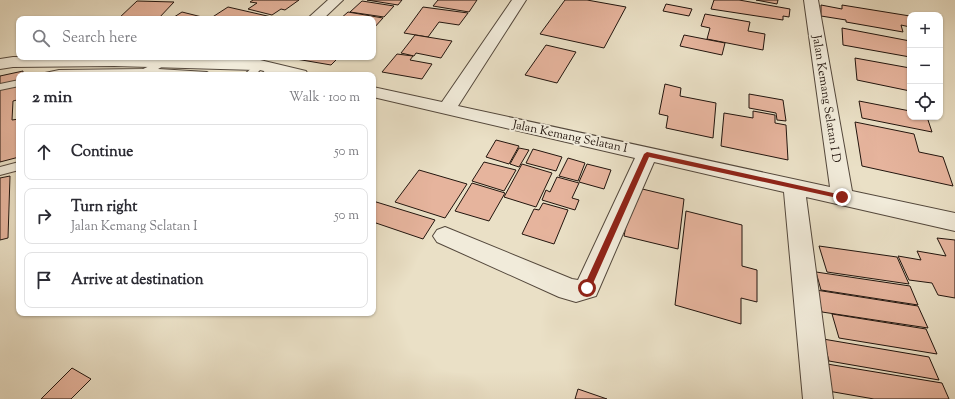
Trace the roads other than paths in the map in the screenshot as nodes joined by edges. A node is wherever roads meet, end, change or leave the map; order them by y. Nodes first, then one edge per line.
1 (336, 0) edge
2 (519, 0) edge
3 (811, 0) edge
4 (317, 16) edge
5 (0, 64) edge
6 (263, 68) edge
7 (170, 70) edge
8 (145, 72) joint
9 (185, 72) edge
10 (284, 72) edge
11 (16, 83) edge
12 (0, 87) edge
13 (376, 93) edge
14 (447, 109) junction
15 (647, 154) junction
16 (16, 167) edge
17 (0, 171) edge
18 (794, 186) junction
19 (842, 197) junction
20 (955, 222) edge
21 (445, 236) dead end
22 (818, 399) edge

1 - 4 street
2 - 14 street
3 - 19 street, Jalan Kemang Selatan I D
5 - 7 street
6 - 7 street
6 - 10 street
7 - 8 lane
7 - 8 lane
7 - 9 lane
11 - 12 lane
13 - 14 street, Jalan Kemang Selatan I
14 - 15 street, Jalan Kemang Selatan I
15 - 18 street, Jalan Kemang Selatan I
15 - 21 street
16 - 17 lane
18 - 19 street, Jalan Kemang Selatan I
18 - 22 street
19 - 20 street, Jalan Kemang Selatan I

